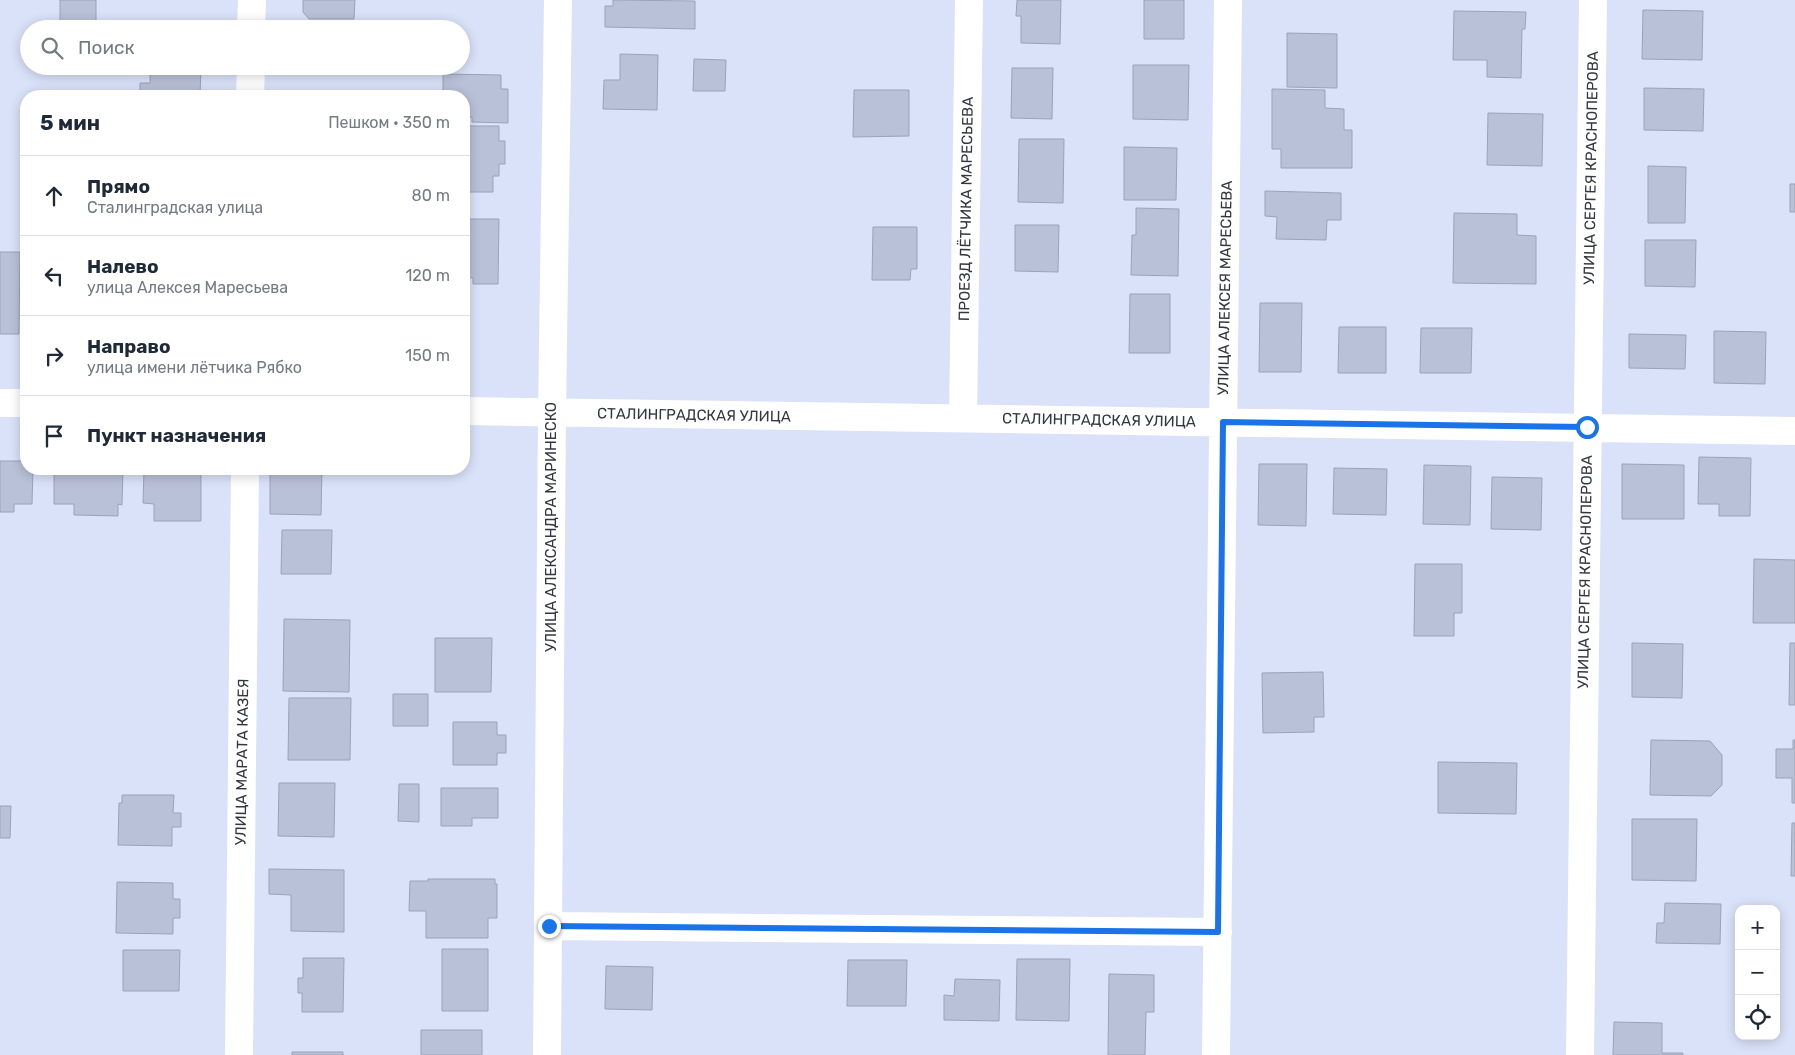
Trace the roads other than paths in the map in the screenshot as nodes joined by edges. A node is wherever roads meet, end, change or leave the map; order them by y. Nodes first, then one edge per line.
1 (252, 0) edge
2 (558, 0) edge
3 (968, 0) edge
4 (1228, 0) edge
5 (1594, 0) edge
6 (251, 20) edge
7 (251, 75) edge
8 (250, 90) edge
9 (0, 403) edge
10 (20, 403) edge
11 (470, 411) edge
12 (552, 413) junction
13 (963, 418) junction
14 (1223, 422) junction
15 (1587, 427) junction
16 (1795, 431) edge
17 (245, 475) edge
18 (549, 926) junction
19 (1218, 932) junction
20 (239, 1055) edge
21 (547, 1055) edge
22 (1216, 1055) edge
23 (1580, 1055) edge

1 - 6 street
2 - 12 street, УЛИЦА АЛЕКСАНДРА МАРИНЕСКО
3 - 13 street, ПРОЕЗД ЛЁТЧИКА МАРЕСЬЕВА
4 - 14 street, УЛИЦА АЛЕКСЕЯ МАРЕСЬЕВА
5 - 15 street, УЛИЦА СЕРГЕЯ КРАСНОПЕРОВА
7 - 8 street
9 - 10 street
11 - 12 street, СТАЛИНГРАДСКАЯ УЛИЦА
12 - 13 street, СТАЛИНГРАДСКАЯ УЛИЦА
12 - 18 street, УЛИЦА АЛЕКСАНДРА МАРИНЕСКО
13 - 14 street, СТАЛИНГРАДСКАЯ УЛИЦА
14 - 15 street, СТАЛИНГРАДСКАЯ УЛИЦА
14 - 19 street, УЛИЦА АЛЕКСЕЯ МАРЕСЬЕВА
15 - 16 street, СТАЛИНГРАДСКАЯ УЛИЦА
15 - 23 street, УЛИЦА СЕРГЕЯ КРАСНОПЕРОВА
17 - 20 street, УЛИЦА МАРАТА КАЗЕЯ
18 - 19 street
18 - 21 street, УЛИЦА АЛЕКСАНДРА МАРИНЕСКО
19 - 22 street, УЛИЦА АЛЕКСЕЯ МАРЕСЬЕВА

